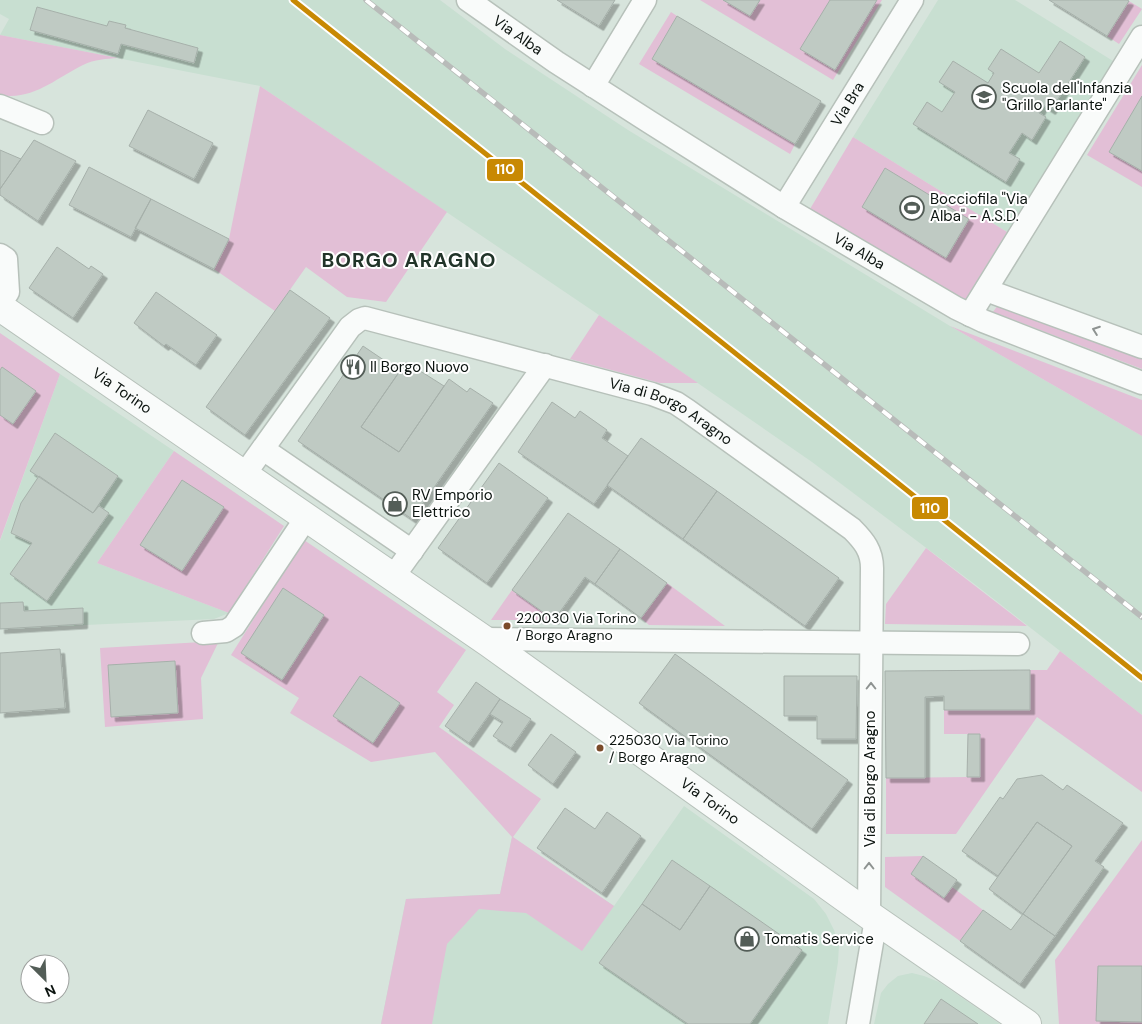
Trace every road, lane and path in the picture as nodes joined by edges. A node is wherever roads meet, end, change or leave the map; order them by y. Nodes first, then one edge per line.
1 (468, 0) edge
2 (644, 0) edge
3 (912, 0) edge
4 (1142, 37) edge
5 (593, 86) junction
6 (0, 106) edge
7 (42, 123) dead end
8 (784, 207) junction
9 (0, 255) edge
10 (986, 290) junction
11 (0, 305) edge
12 (970, 316) junction
13 (1142, 347) edge
14 (545, 365) junction
15 (1142, 383) edge
16 (263, 449) junction
17 (244, 475) junction
18 (306, 518) junction
19 (412, 551) junction
20 (393, 577) junction
21 (203, 633) dead end
22 (482, 639) junction
23 (871, 643) junction
24 (1018, 644) dead end
25 (872, 917) junction
26 (858, 1024) edge
27 (1027, 1024) edge

1 - 5 street, Via Alba
2 - 5 street
3 - 8 street, Via Bra
4 - 10 street
5 - 8 street, Via Alba
6 - 7 street
8 - 12 street, Via Alba
9 - 11 street
10 - 12 street
13 -> 10 street
11 - 17 main road, Via Torino
12 - 15 street, Via Alba
14 - 16 street, Via di Borgo Aragno
14 - 19 street
14 - 23 street, Via di Borgo Aragno
16 - 17 street
16 - 19 street
17 - 18 main road, Via Torino
18 - 20 main road, Via Torino
18 - 21 street
19 - 20 street
20 - 22 main road, Via Torino
22 - 23 street
22 - 25 main road, Via Torino
23 - 24 street
25 -> 23 street, Via di Borgo Aragno
25 - 26 street, Via di Borgo Aragno
25 - 27 main road, Via Torino

